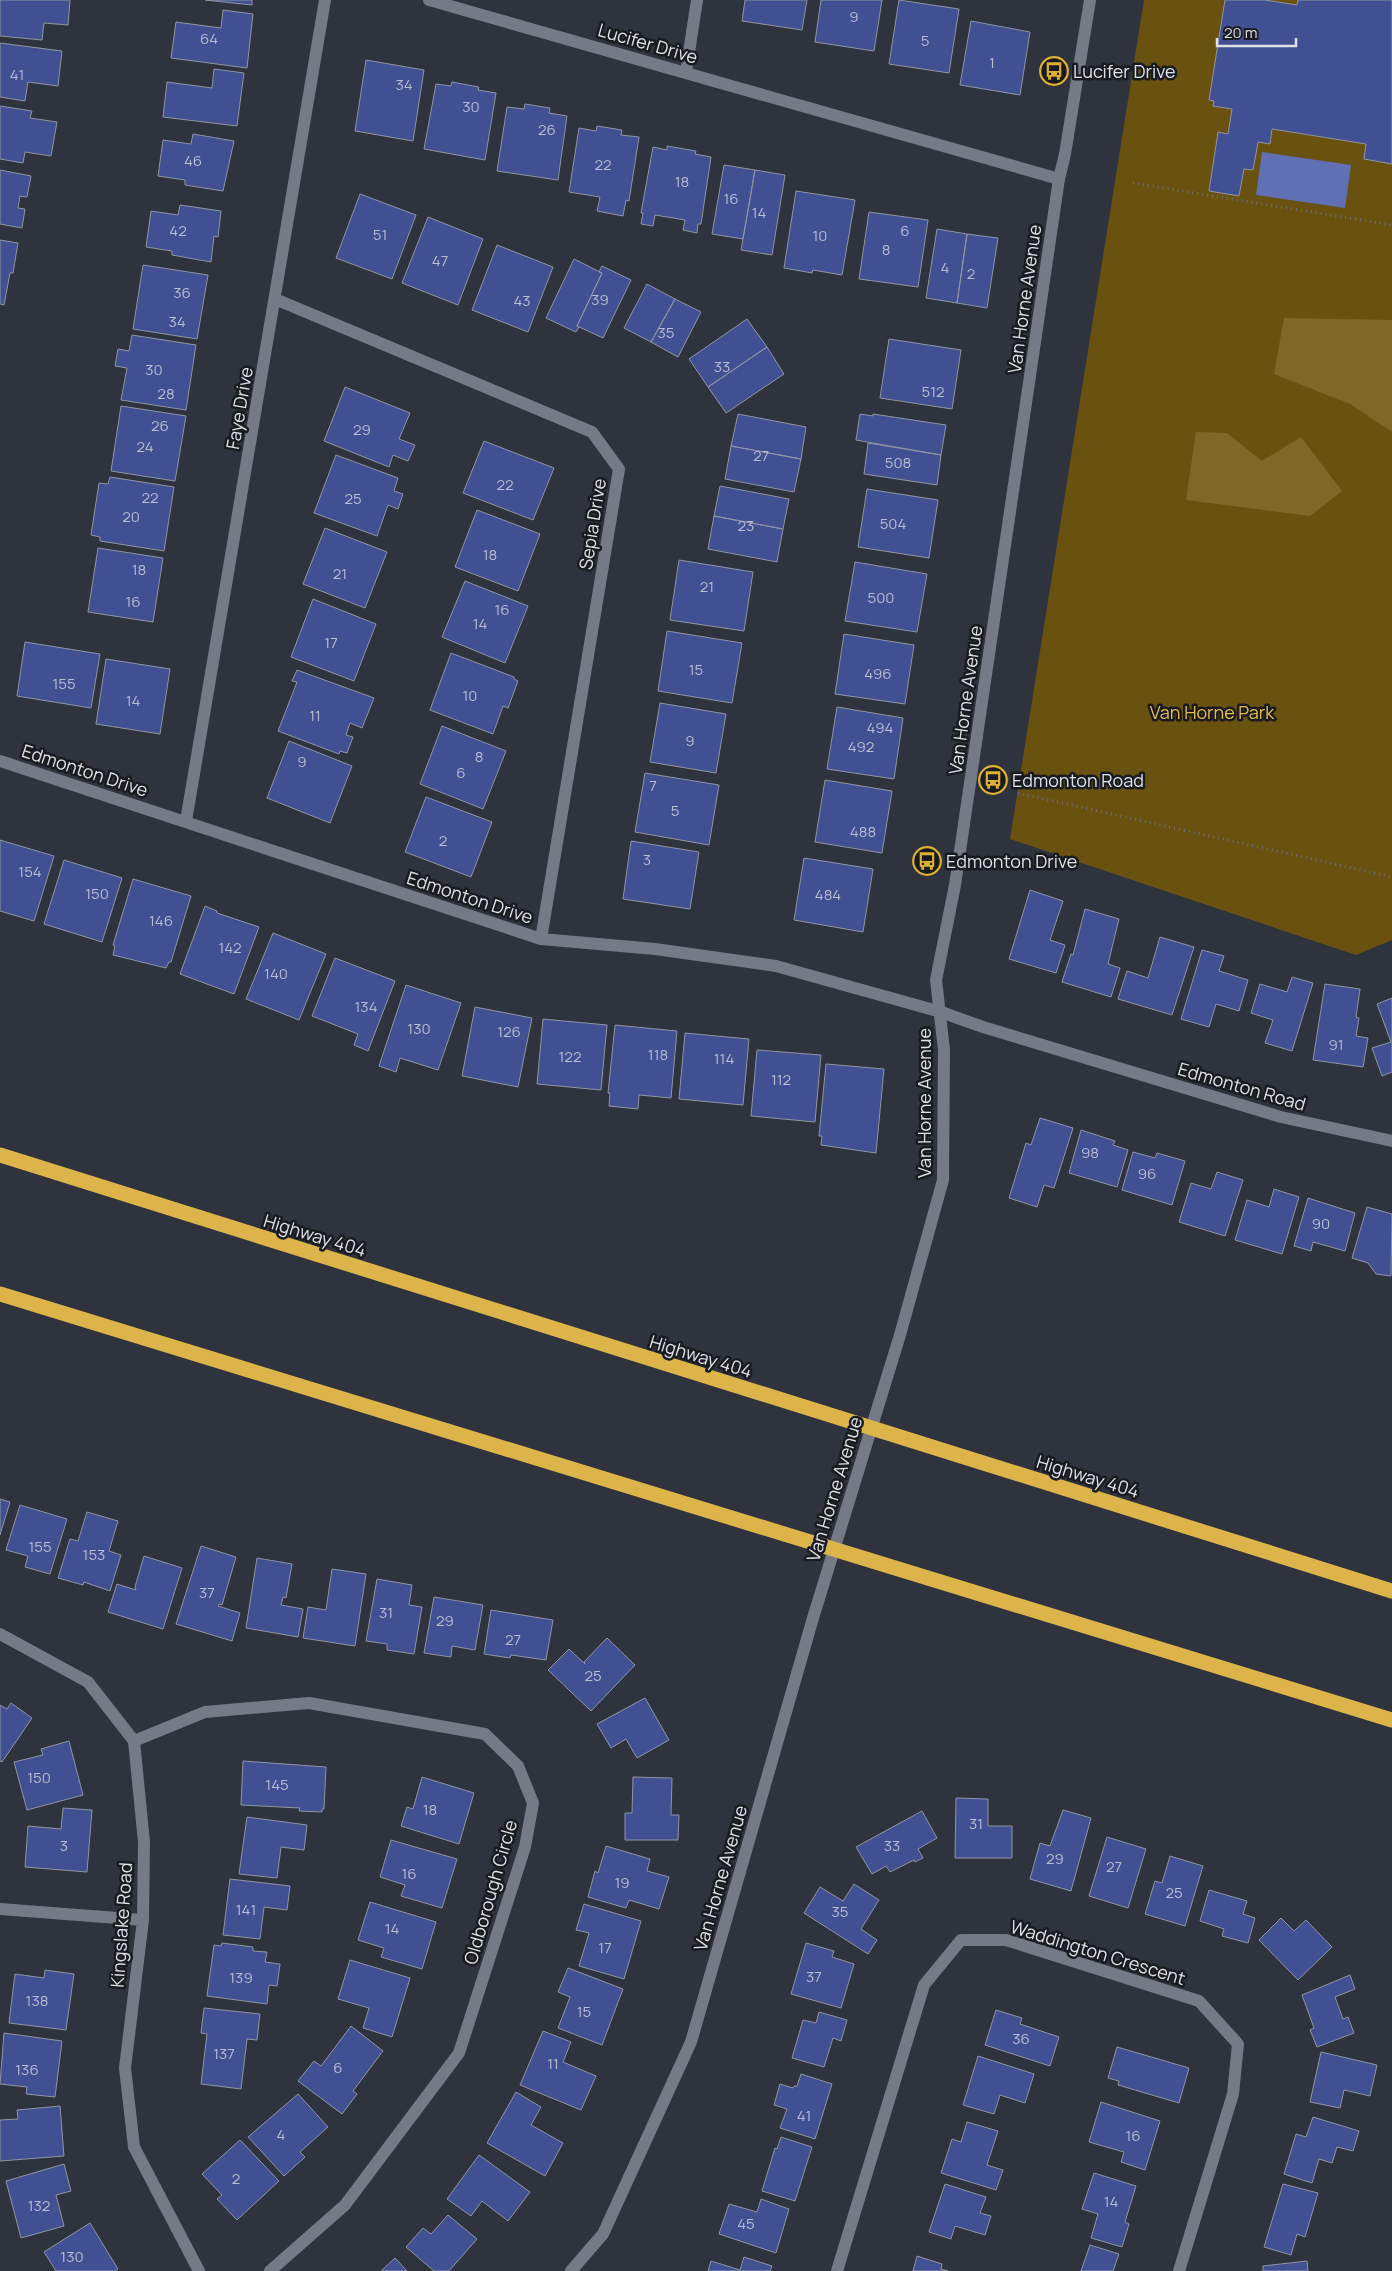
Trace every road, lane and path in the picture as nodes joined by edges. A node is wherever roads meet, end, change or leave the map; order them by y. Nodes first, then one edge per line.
1 (325, 0) edge
2 (429, 0) edge
3 (698, 0) edge
4 (1090, 0) edge
5 (686, 72) junction
6 (1059, 179) junction
7 (1133, 183) dead end
8 (1392, 225) edge
9 (275, 299) junction
10 (0, 762) edge
11 (1018, 793) dead end
12 (186, 821) junction
13 (1392, 877) edge
14 (541, 939) junction
15 (941, 1012) junction
16 (1392, 1141) edge
17 (0, 1155) edge
18 (0, 1294) edge
19 (1392, 1591) edge
20 (0, 1634) edge
21 (1392, 1720) edge
22 (134, 1741) junction
23 (0, 1909) edge
24 (142, 1920) junction
25 (198, 2271) edge
26 (270, 2271) edge
27 (571, 2271) edge
28 (837, 2271) edge
29 (1179, 2271) edge

1 - 9 street, Faye Drive
2 - 5 street, Lucifer Drive
3 - 5 street
4 - 6 street, Van Horne Avenue
5 - 6 street, Lucifer Drive
6 - 15 street, Van Horne Avenue
7 - 8 path
9 - 12 street, Faye Drive
9 - 14 street, Sepia Drive
10 - 12 street, Edmonton Drive
11 - 13 path
12 - 14 street, Edmonton Drive
14 - 15 street, Edmonton Drive
15 - 16 street, Edmonton Road
15 - 27 street, Van Horne Avenue
17 - 19 highway, Highway 404
18 - 21 highway
20 - 22 street
22 - 24 street, Kingslake Road
22 - 26 street, Oldborough Circle
23 - 24 street
24 - 25 street, Kingslake Road
28 - 29 street, Waddington Crescent

